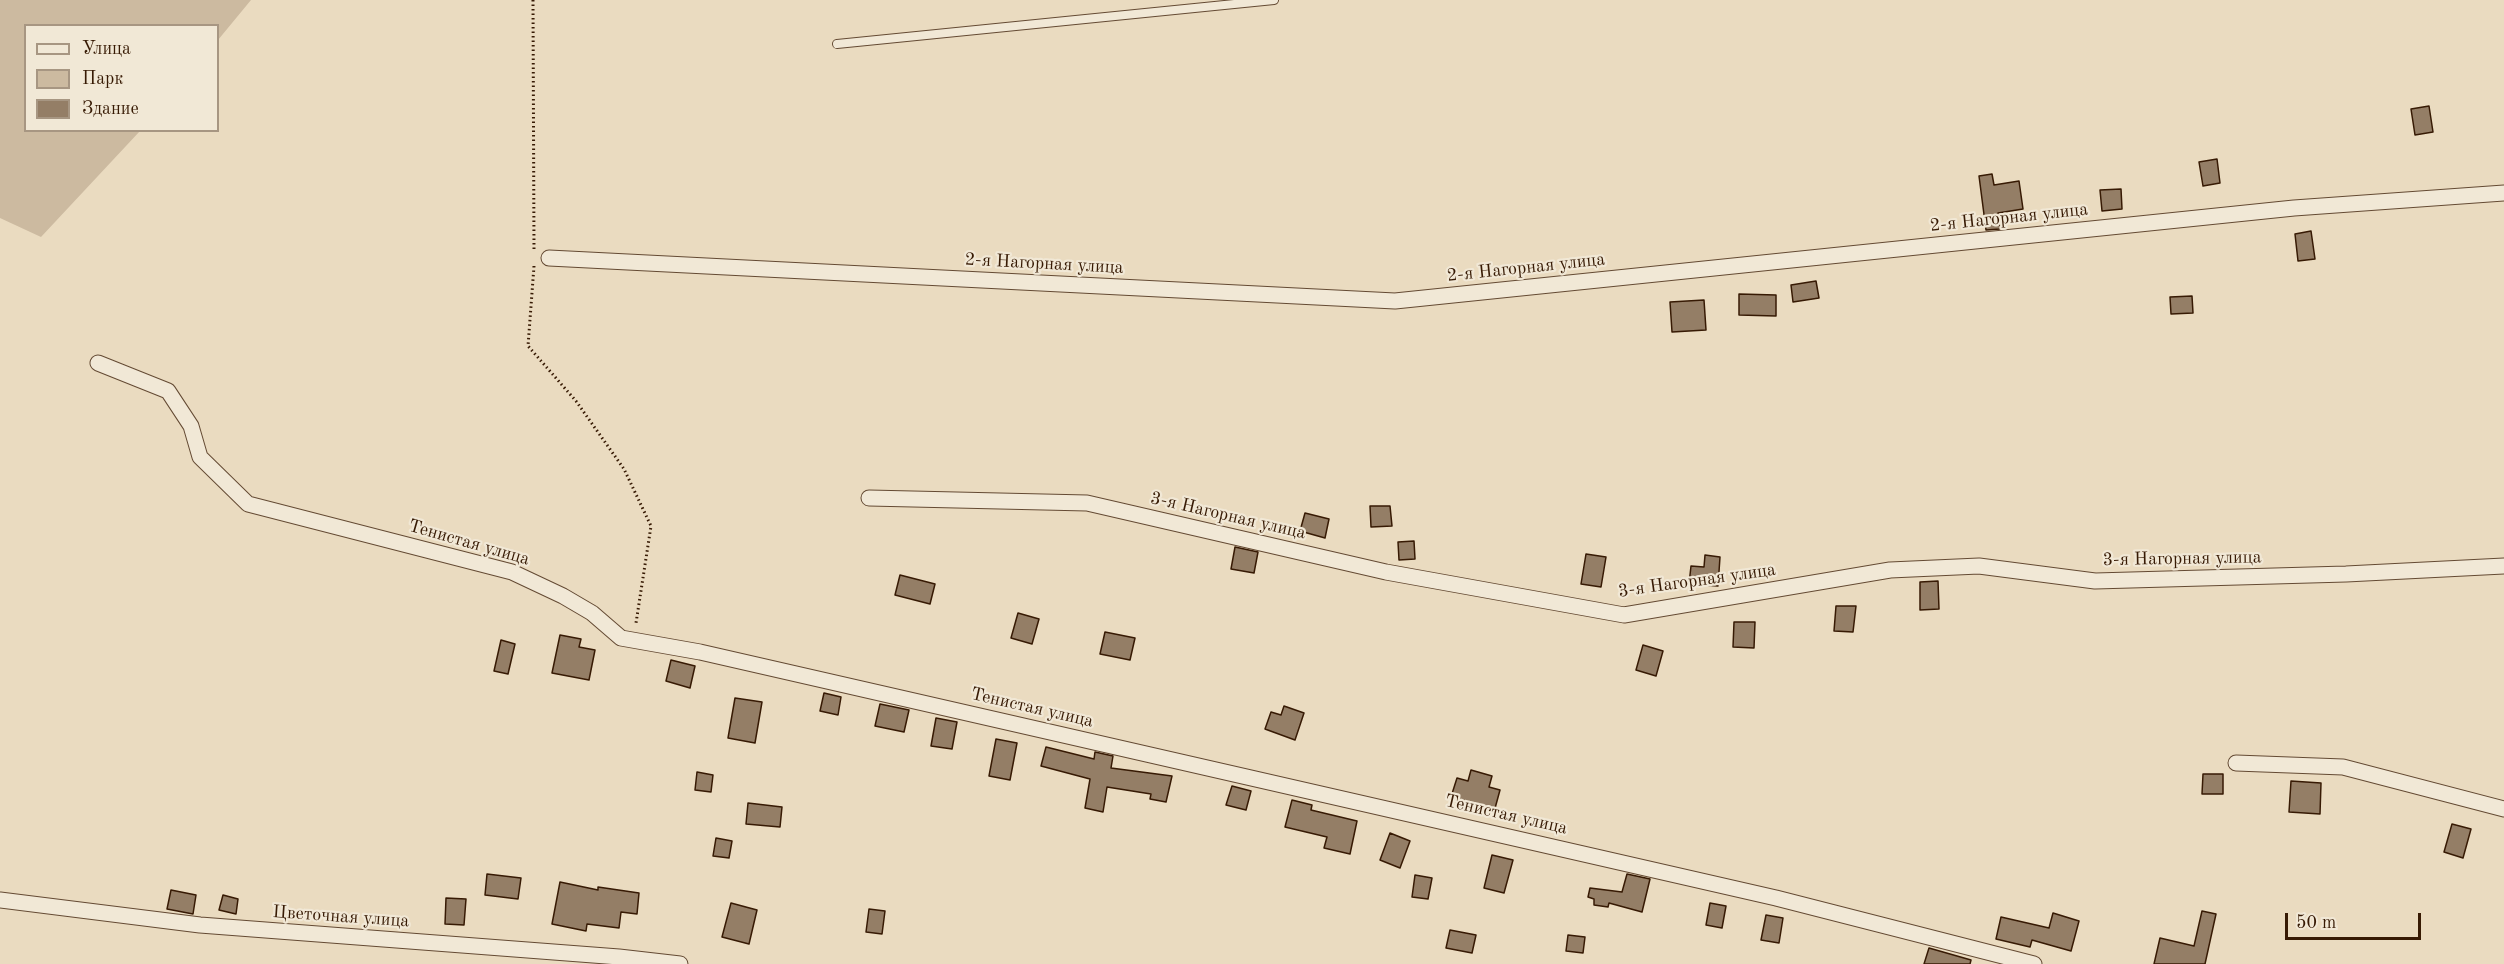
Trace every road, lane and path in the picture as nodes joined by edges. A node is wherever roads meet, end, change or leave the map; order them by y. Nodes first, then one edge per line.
1 (533, 0) edge
2 (1274, 0) edge
3 (837, 44) dead end
4 (2504, 193) edge
5 (541, 256) joint
6 (534, 265) dead end
7 (98, 363) dead end
8 (869, 498) dead end
9 (2504, 566) edge
10 (633, 640) junction
11 (2236, 763) dead end
12 (2504, 809) edge
13 (0, 900) edge
14 (680, 964) edge
15 (2034, 964) edge

1 - 5 path
2 - 3 lane
4 - 5 street, 2-я Нагорная улица
6 - 10 path
7 - 10 street, Тенистая улица
8 - 9 street, 3-я Нагорная улица
10 - 15 street, Тенистая улица
11 - 12 street
13 - 14 street, Цветочная улица

